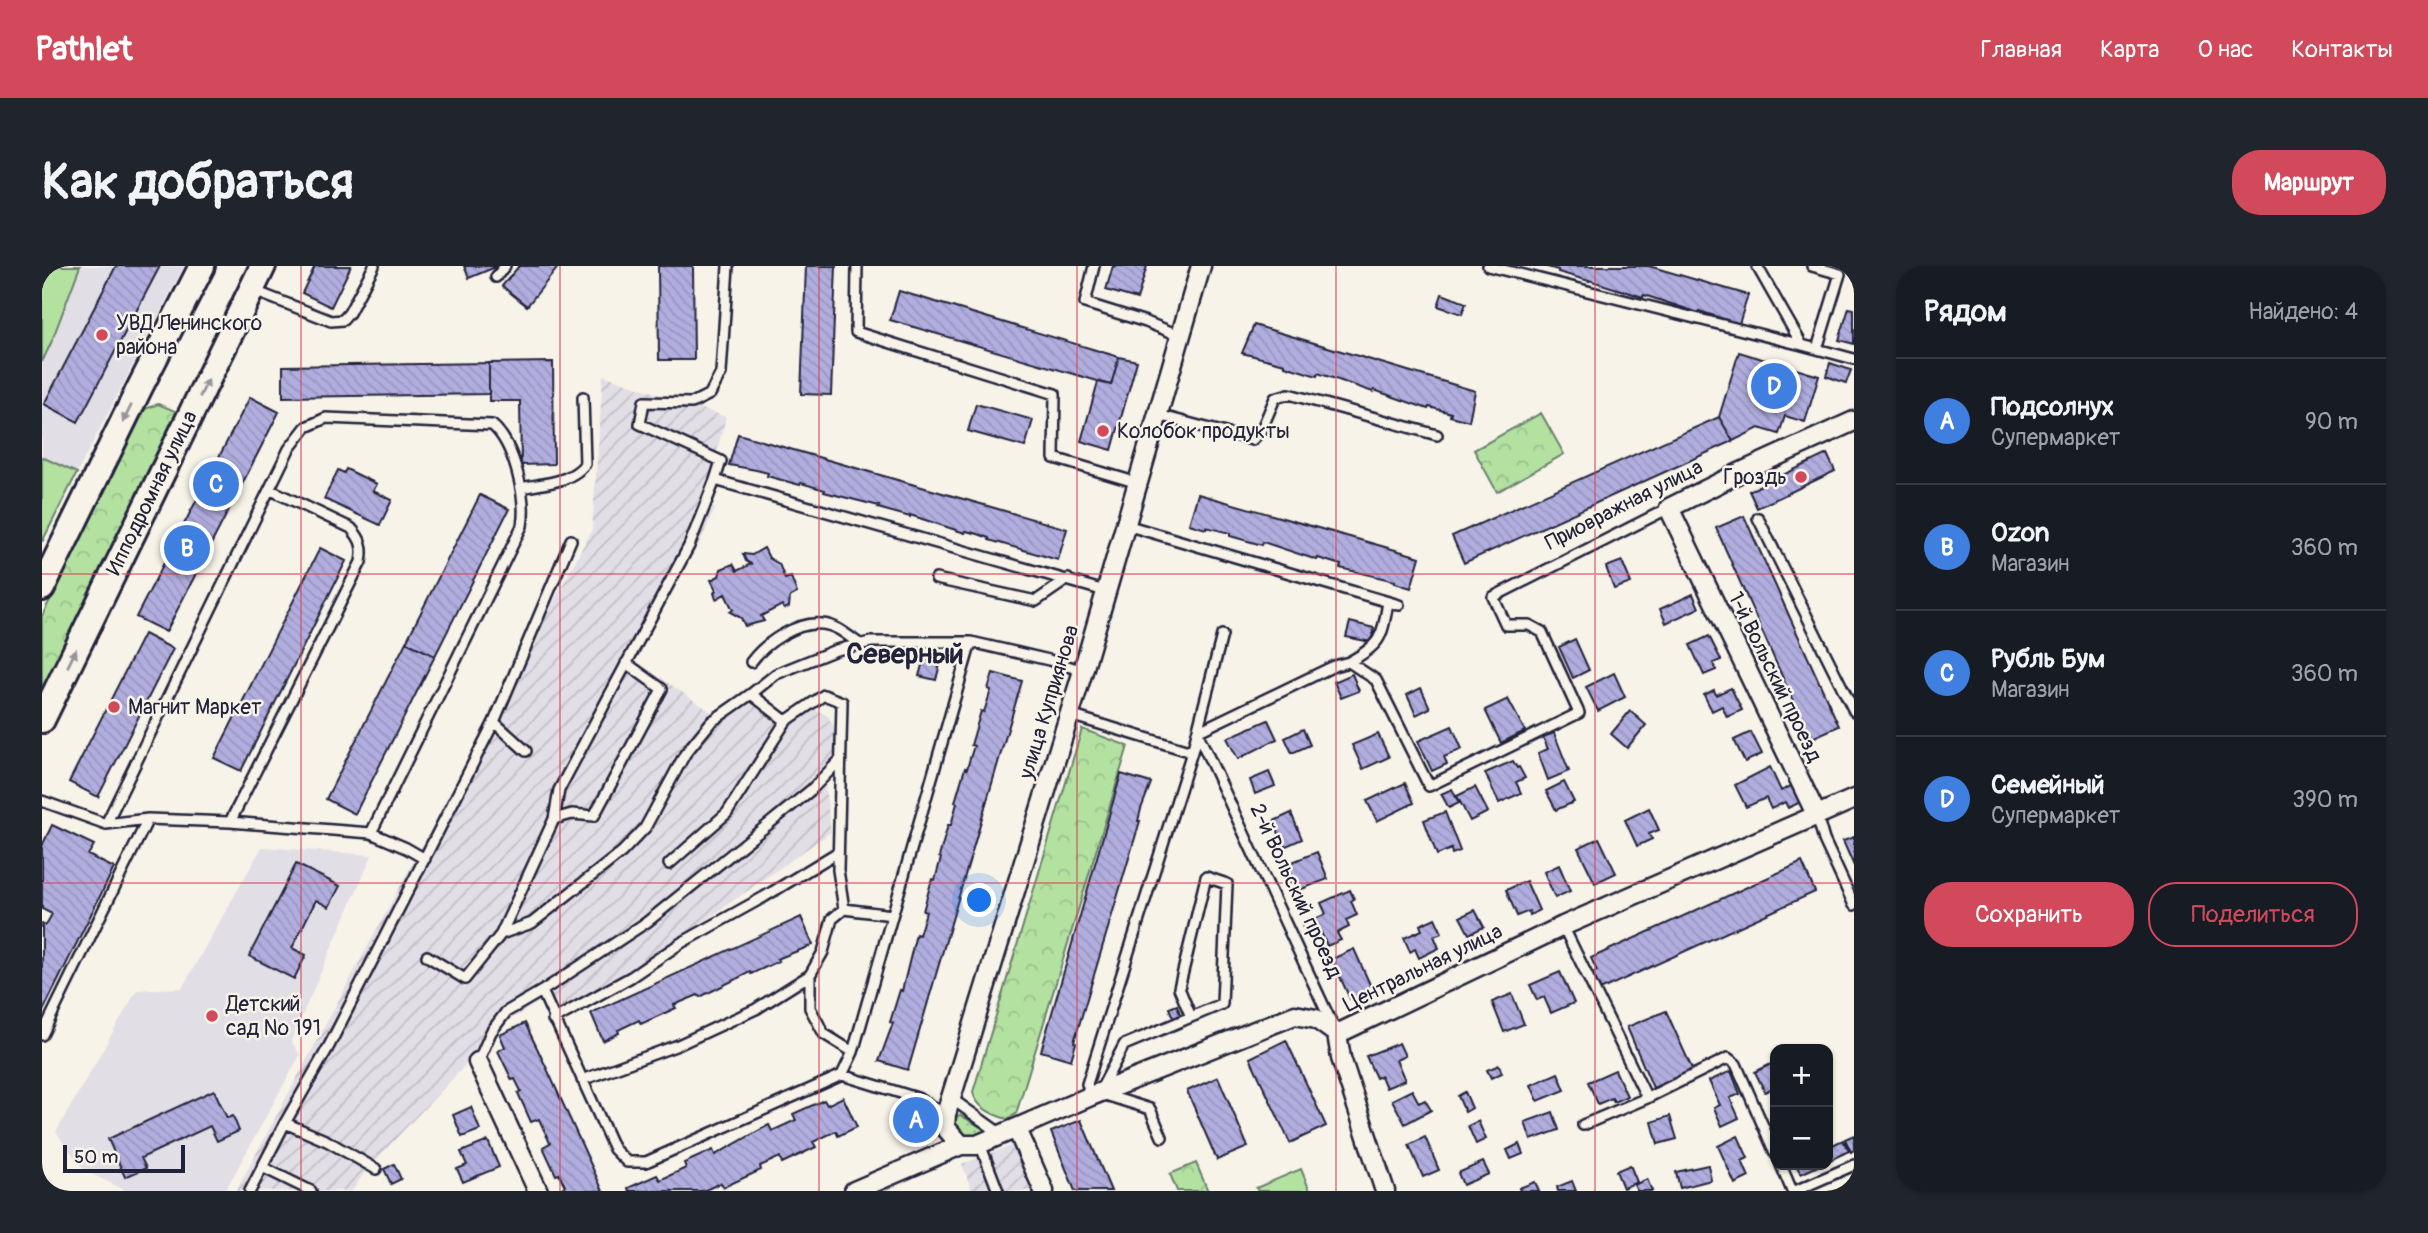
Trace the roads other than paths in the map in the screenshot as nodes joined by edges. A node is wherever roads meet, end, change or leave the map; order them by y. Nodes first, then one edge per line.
1 (202, 266) edge
2 (263, 266) edge
3 (374, 266) edge
4 (505, 266) edge
5 (728, 266) edge
6 (858, 266) edge
7 (1094, 266) edge
8 (1201, 266) edge
9 (1488, 266) edge
10 (1757, 266) edge
11 (1812, 266) edge
12 (496, 277) dead end
13 (251, 289) junction
14 (1181, 336) junction
15 (1802, 345) junction
16 (1817, 349) junction
17 (1854, 359) edge
18 (583, 397) dead end
19 (1158, 415) junction
20 (1854, 421) edge
21 (1437, 435) dead end
22 (715, 480) junction
23 (1138, 483) junction
24 (521, 488) junction
25 (271, 490) junction
26 (1669, 508) junction
27 (1758, 518) dead end
28 (1126, 525) junction
29 (571, 540) dead end
30 (936, 579) dead end
31 (1068, 579) junction
32 (42, 588) edge
33 (1105, 591) junction
34 (1388, 602) junction
35 (1399, 605) dead end
36 (1222, 635) dead end
37 (971, 642) junction
38 (861, 645) junction
39 (751, 662) dead end
40 (1349, 662) junction
41 (626, 663) junction
42 (1083, 671) junction
43 (751, 694) junction
44 (1854, 711) edge
45 (1070, 715) junction
46 (42, 720) edge
47 (494, 722) junction
48 (786, 722) junction
49 (1197, 732) junction
50 (526, 751) dead end
51 (1192, 752) junction
52 (840, 760) junction
53 (1854, 799) edge
54 (42, 801) edge
55 (1817, 816) junction
56 (148, 819) junction
57 (554, 819) junction
58 (230, 822) junction
59 (106, 824) junction
60 (371, 833) junction
61 (838, 852) junction
62 (425, 859) junction
63 (670, 864) dead end
64 (1854, 905) edge
65 (844, 909) junction
66 (892, 915) junction
67 (1563, 926) junction
68 (501, 934) junction
69 (427, 956) dead end
70 (810, 975) junction
71 (542, 991) junction
72 (1191, 1017) junction
73 (553, 1020) junction
74 (1337, 1034) junction
75 (42, 1035) edge
76 (853, 1052) junction
77 (478, 1062) joint
78 (842, 1075) junction
79 (582, 1080) junction
80 (1095, 1095) junction
81 (1647, 1098) junction
82 (949, 1107) junction
83 (285, 1123) junction
84 (1583, 1125) dead end
85 (1009, 1132) junction
86 (1162, 1137) dead end
87 (1770, 1142) edge
88 (980, 1144) junction
89 (961, 1145) junction
90 (1854, 1165) edge
91 (262, 1167) junction
92 (376, 1169) dead end
93 (1784, 1170) edge
94 (250, 1191) edge
95 (310, 1191) edge
96 (538, 1191) edge
97 (854, 1191) edge
98 (998, 1191) edge
99 (1044, 1191) edge
100 (1385, 1191) edge
101 (1794, 1191) edge

1 -> 32 street
2 - 13 street, Ипподромная улица
3 - 13 lane
4 - 12 lane
5 - 22 lane
6 - 23 lane
7 - 14 lane
8 - 14 street, улица Куприянова
9 - 15 lane
10 - 15 lane
11 - 16 lane
46 -> 13 street, Ипподромная улица
14 - 19 street, улица Куприянова
15 - 16 lane
16 - 17 lane
18 - 24 lane
19 - 21 lane
19 - 23 street, улица Куприянова
20 - 26 street, Приовражная улица
22 - 31 lane
22 - 41 lane
23 - 28 street, улица Куприянова
24 - 25 lane
24 - 60 lane
25 - 58 lane
25 - 59 lane
26 - 40 lane, Приовражная улица
26 - 55 street, 1-й Вольский проезд
27 - 44 lane
28 - 33 street, улица Куприянова
28 - 34 lane
29 - 47 lane
30 - 31 lane
31 - 33 lane
33 - 42 street, улица Куприянова
34 - 35 lane
34 - 40 lane
36 - 49 lane
37 - 38 lane
37 - 42 lane
37 - 66 lane
38 - 39 lane
38 - 43 lane
40 - 49 lane
41 - 57 lane
41 - 57 lane
42 - 45 street, улица Куприянова
43 - 48 lane
43 - 68 lane
45 - 51 lane
45 - 82 street, улица Куприянова
47 - 50 lane
47 - 62 lane
48 - 52 lane
48 - 63 lane
49 - 51 lane
49 - 74 lane, 2-й Вольский проезд
51 - 80 lane
52 - 61 lane
52 - 71 lane
53 - 55 street, Центральная улица
54 - 59 lane
55 - 64 lane, 1-й Вольский проезд
55 - 67 street, Центральная улица
56 - 58 lane
56 - 59 lane
56 - 75 lane
57 - 68 lane
58 - 60 lane
60 - 62 lane
61 - 65 lane
61 - 73 lane
62 - 83 lane
65 - 66 lane
65 - 70 lane
66 - 76 lane
67 - 74 street, Центральная улица
67 - 81 lane
68 - 69 lane
70 - 76 lane
70 - 79 lane
71 - 73 lane
71 - 77 lane
72 - 72 lane
72 - 80 lane
73 - 79 lane
74 - 80 street, Центральная улица
74 - 100 street, 2-й Вольский проезд
76 - 78 lane
77 - 96 street
78 - 79 lane
78 - 82 lane
80 - 85 street, Центральная улица
80 - 86 lane
81 - 84 lane
81 - 87 lane
82 - 85 lane
82 - 89 street
83 - 91 lane
83 - 92 lane
85 - 88 street, Центральная улица
85 - 99 street
88 - 89 street, Центральная улица
88 - 98 lane
89 - 97 street, Центральная улица
90 - 101 lane
91 - 94 lane
91 - 95 lane
93 - 101 lane

